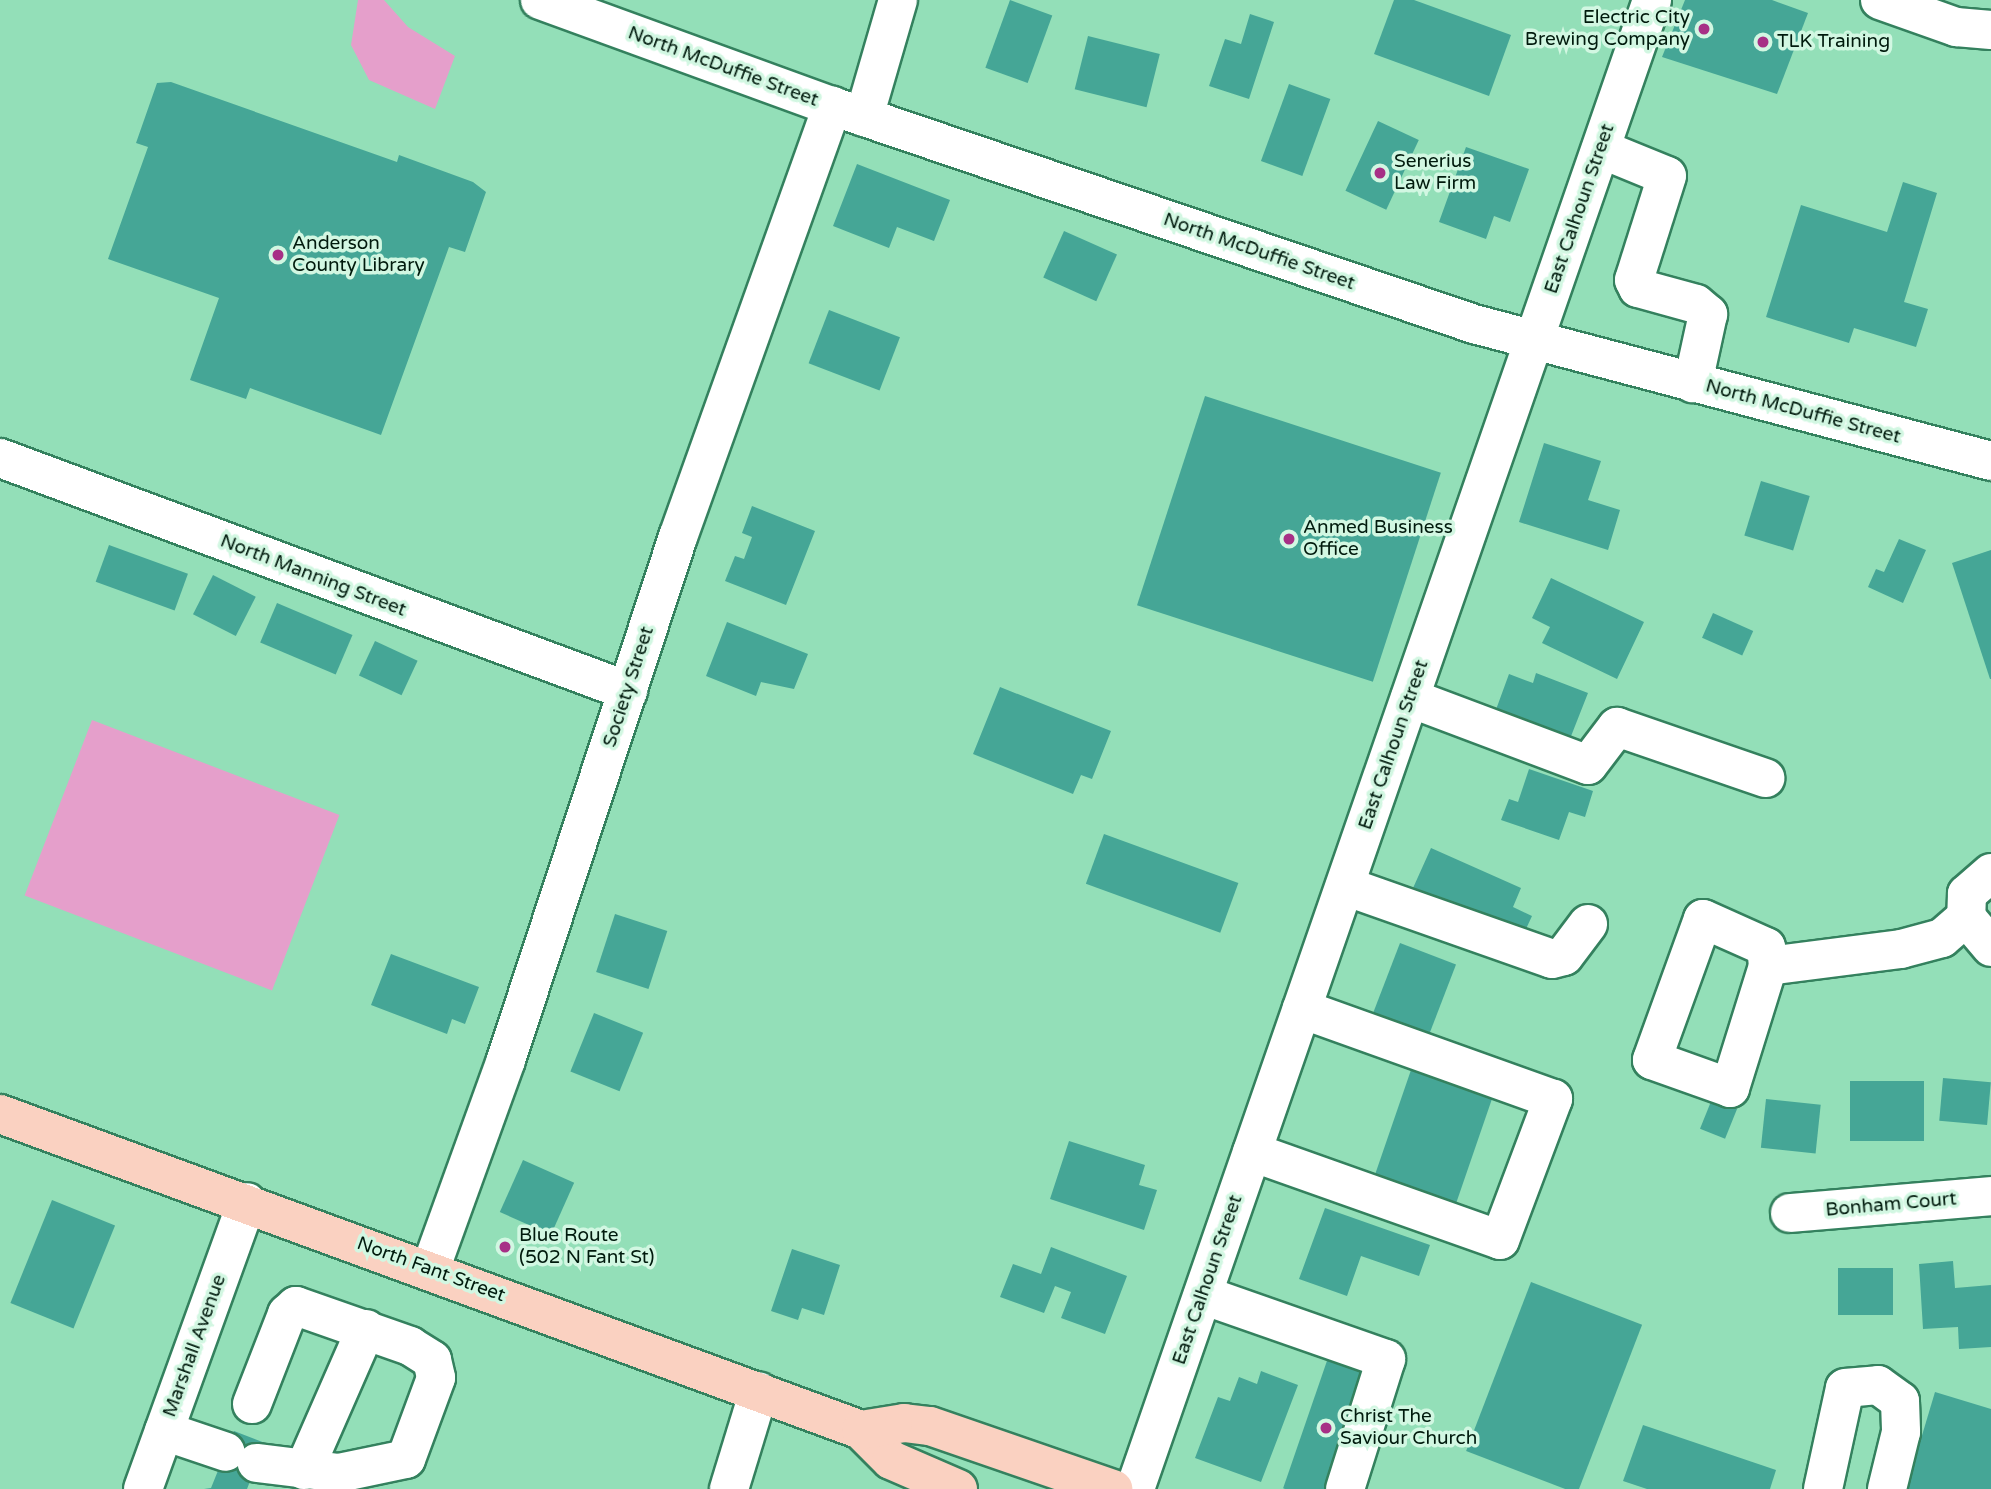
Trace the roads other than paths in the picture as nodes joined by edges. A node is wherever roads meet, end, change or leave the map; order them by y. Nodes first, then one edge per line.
1 (541, 0) edge
2 (898, 0) edge
3 (1652, 0) edge
4 (1880, 0) edge
5 (1981, 19) edge
6 (848, 112) junction
7 (1601, 149) junction
8 (1535, 340) junction
9 (1693, 383) junction
10 (0, 458) edge
11 (1991, 461) edge
12 (628, 691) junction
13 (1410, 698) junction
14 (1765, 778) dead end
15 (1991, 873) edge
16 (1345, 886) junction
17 (1966, 917) junction
18 (1588, 924) dead end
19 (1991, 947) edge
20 (1768, 967) dead end
21 (1302, 1009) junction
22 (0, 1114) edge
23 (1252, 1152) junction
24 (1991, 1196) edge
25 (247, 1202) junction
26 (1790, 1213) dead end
27 (430, 1270) junction
28 (1203, 1295) junction
29 (366, 1329) junction
30 (759, 1391) junction
31 (252, 1404) dead end
32 (861, 1430) junction
33 (164, 1431) junction
34 (304, 1470) junction
35 (143, 1489) edge
36 (729, 1489) edge
37 (958, 1489) edge
38 (1113, 1489) edge
39 (1135, 1489) edge
40 (1345, 1489) edge
41 (1823, 1489) edge
42 (1887, 1489) edge

1 - 6 street, North McDuffie Street
2 - 6 street, Society Street
3 - 7 street, East Calhoun Street
4 - 5 street
6 - 8 street, North McDuffie Street
6 - 12 street, Society Street
7 - 8 street, East Calhoun Street
7 - 9 street
8 - 9 street, North McDuffie Street
8 - 13 street, East Calhoun Street
9 - 11 street, North McDuffie Street
10 - 12 street, North Manning Street
12 - 27 street, Society Street
13 - 14 street
13 - 16 street, East Calhoun Street
15 - 17 street
16 - 18 street
16 - 21 street, East Calhoun Street
17 - 19 street
17 - 20 street
21 - 23 street, East Calhoun Street
21 - 23 street
22 - 25 main road, North Fant Street
23 - 28 street, East Calhoun Street
24 - 26 street, Bonham Court
25 - 27 main road, North Fant Street
25 - 33 street, Marshall Avenue
27 - 30 main road, North Fant Street
28 - 39 street, East Calhoun Street
28 - 40 street
29 - 31 street
29 - 34 street
29 - 34 street
30 - 32 main road, North Fant Street
30 - 36 street
32 - 37 main road, North Fant Street
32 - 38 main road
33 - 34 street
33 - 35 street, Marshall Avenue
41 - 42 street

